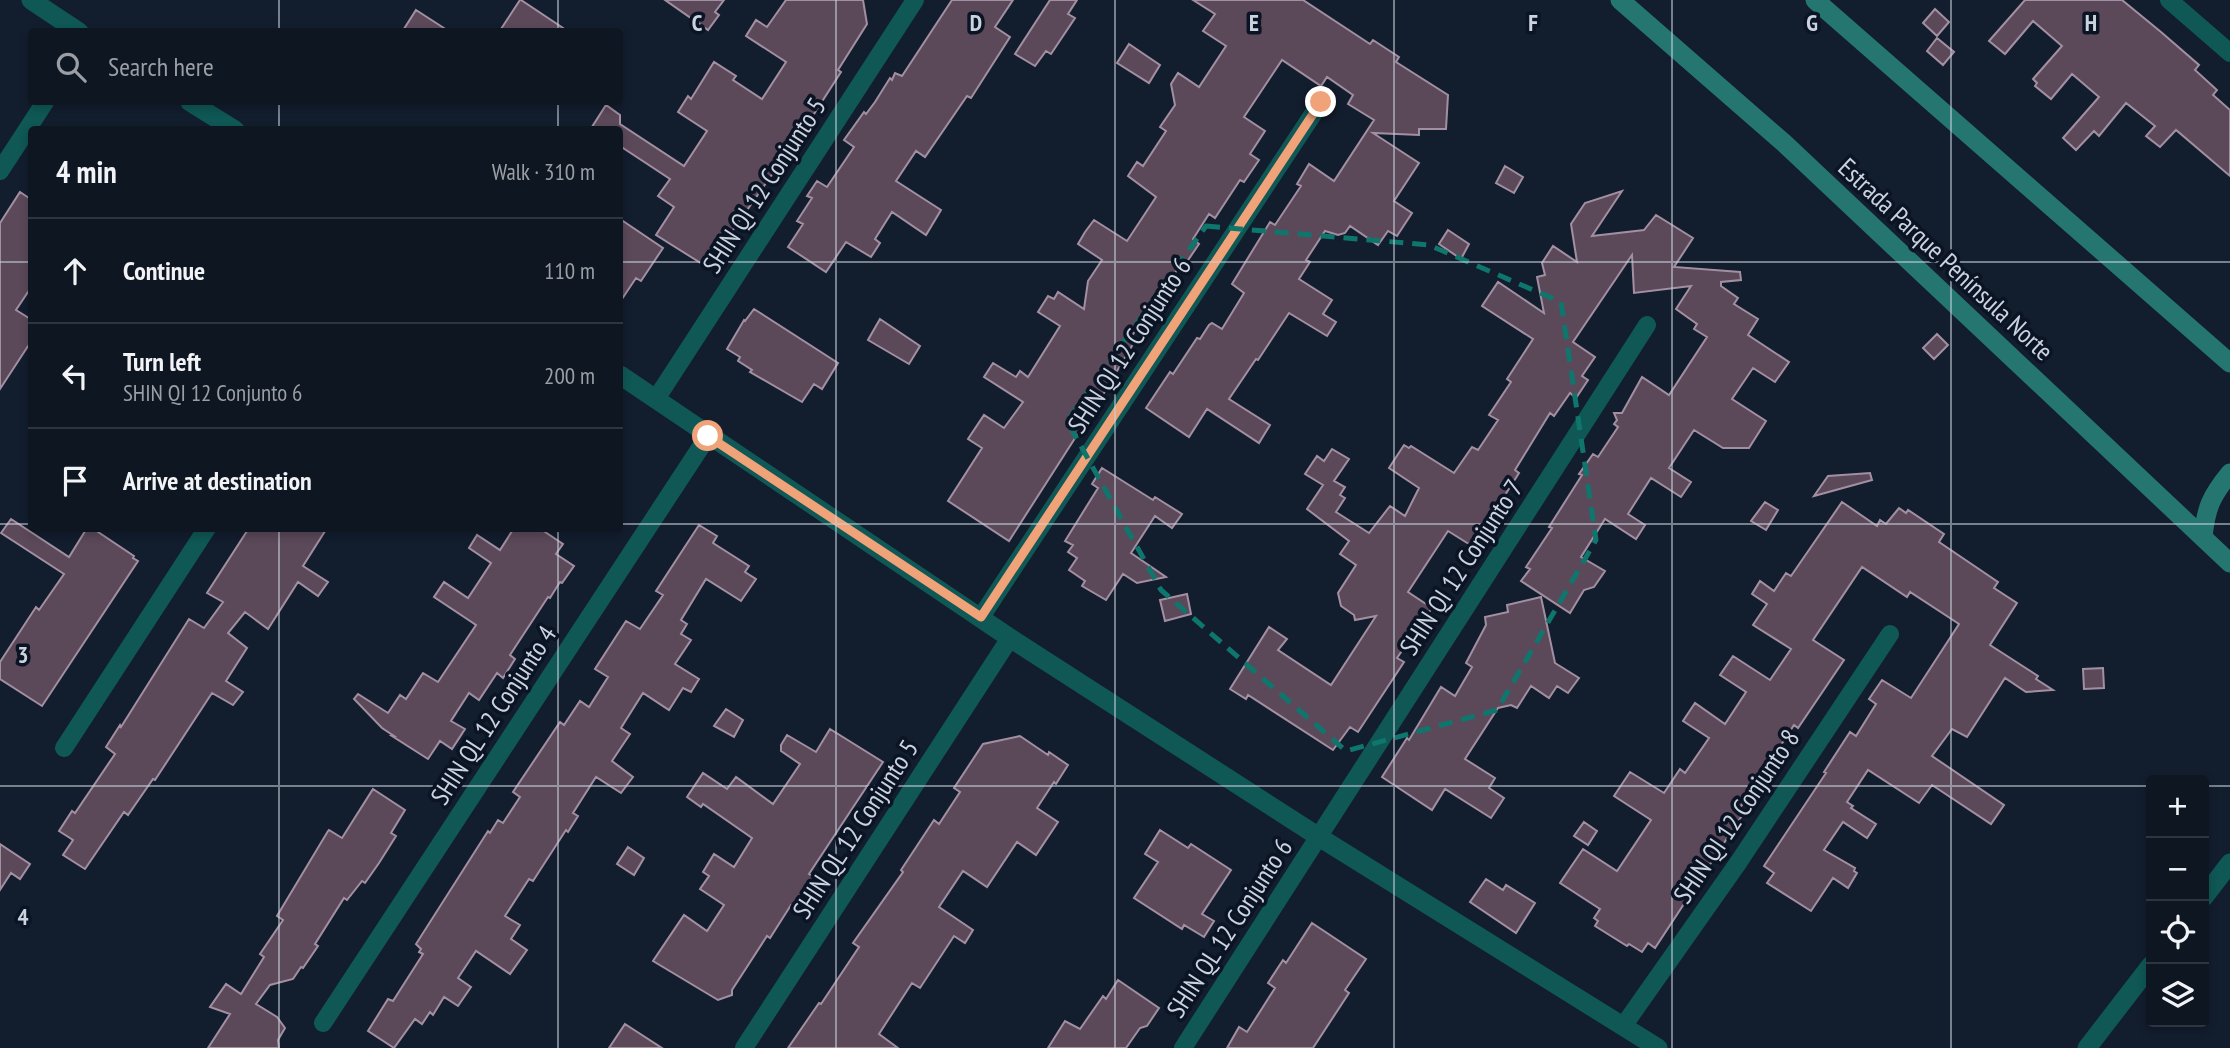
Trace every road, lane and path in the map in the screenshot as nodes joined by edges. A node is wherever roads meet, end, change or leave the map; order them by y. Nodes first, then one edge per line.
1 (31, 0) edge
2 (915, 0) edge
3 (1620, 0) edge
4 (1815, 0) edge
5 (2169, 0) edge
6 (73, 28) edge
7 (2230, 53) edge
8 (1321, 102) dead end
9 (43, 105) edge
10 (195, 105) edge
11 (29, 126) edge
12 (229, 126) edge
13 (28, 128) edge
14 (0, 171) edge
15 (1647, 324) dead end
16 (2230, 362) edge
17 (623, 377) edge
18 (656, 399) junction
19 (708, 436) junction
20 (2230, 473) edge
21 (204, 532) edge
22 (2203, 537) junction
23 (2230, 563) edge
24 (981, 617) junction
25 (1890, 634) dead end
26 (1010, 638) junction
27 (64, 748) dead end
28 (1319, 837) junction
29 (2230, 863) edge
30 (2209, 890) edge
31 (2146, 972) edge
32 (323, 1023) dead end
33 (1623, 1025) junction
34 (2093, 1046) edge
35 (744, 1048) edge
36 (1183, 1048) edge
37 (1658, 1048) edge

1 - 6 street
2 - 18 street, SHIN QI 12 Conjunto 5
3 - 22 main road, Estrada Parque Península Norte
4 - 16 main road
5 - 7 street
8 - 24 street, SHIN QI 12 Conjunto 6
9 - 11 street
10 - 12 street
13 - 14 street
15 - 28 street, SHIN QI 12 Conjunto 7
17 - 18 street
18 - 19 street
19 - 24 street
19 - 32 street, SHIN QL 12 Conjunto 4
20 - 22 main road
21 - 27 street
22 - 23 main road, Estrada Parque Península Norte
24 - 26 street
25 - 33 street, SHIN QI 12 Conjunto 8
26 - 28 street
26 - 35 street, SHIN QL 12 Conjunto 5
28 - 33 street
28 - 36 street, SHIN QL 12 Conjunto 6
29 - 30 street
31 - 34 street
33 - 37 street

